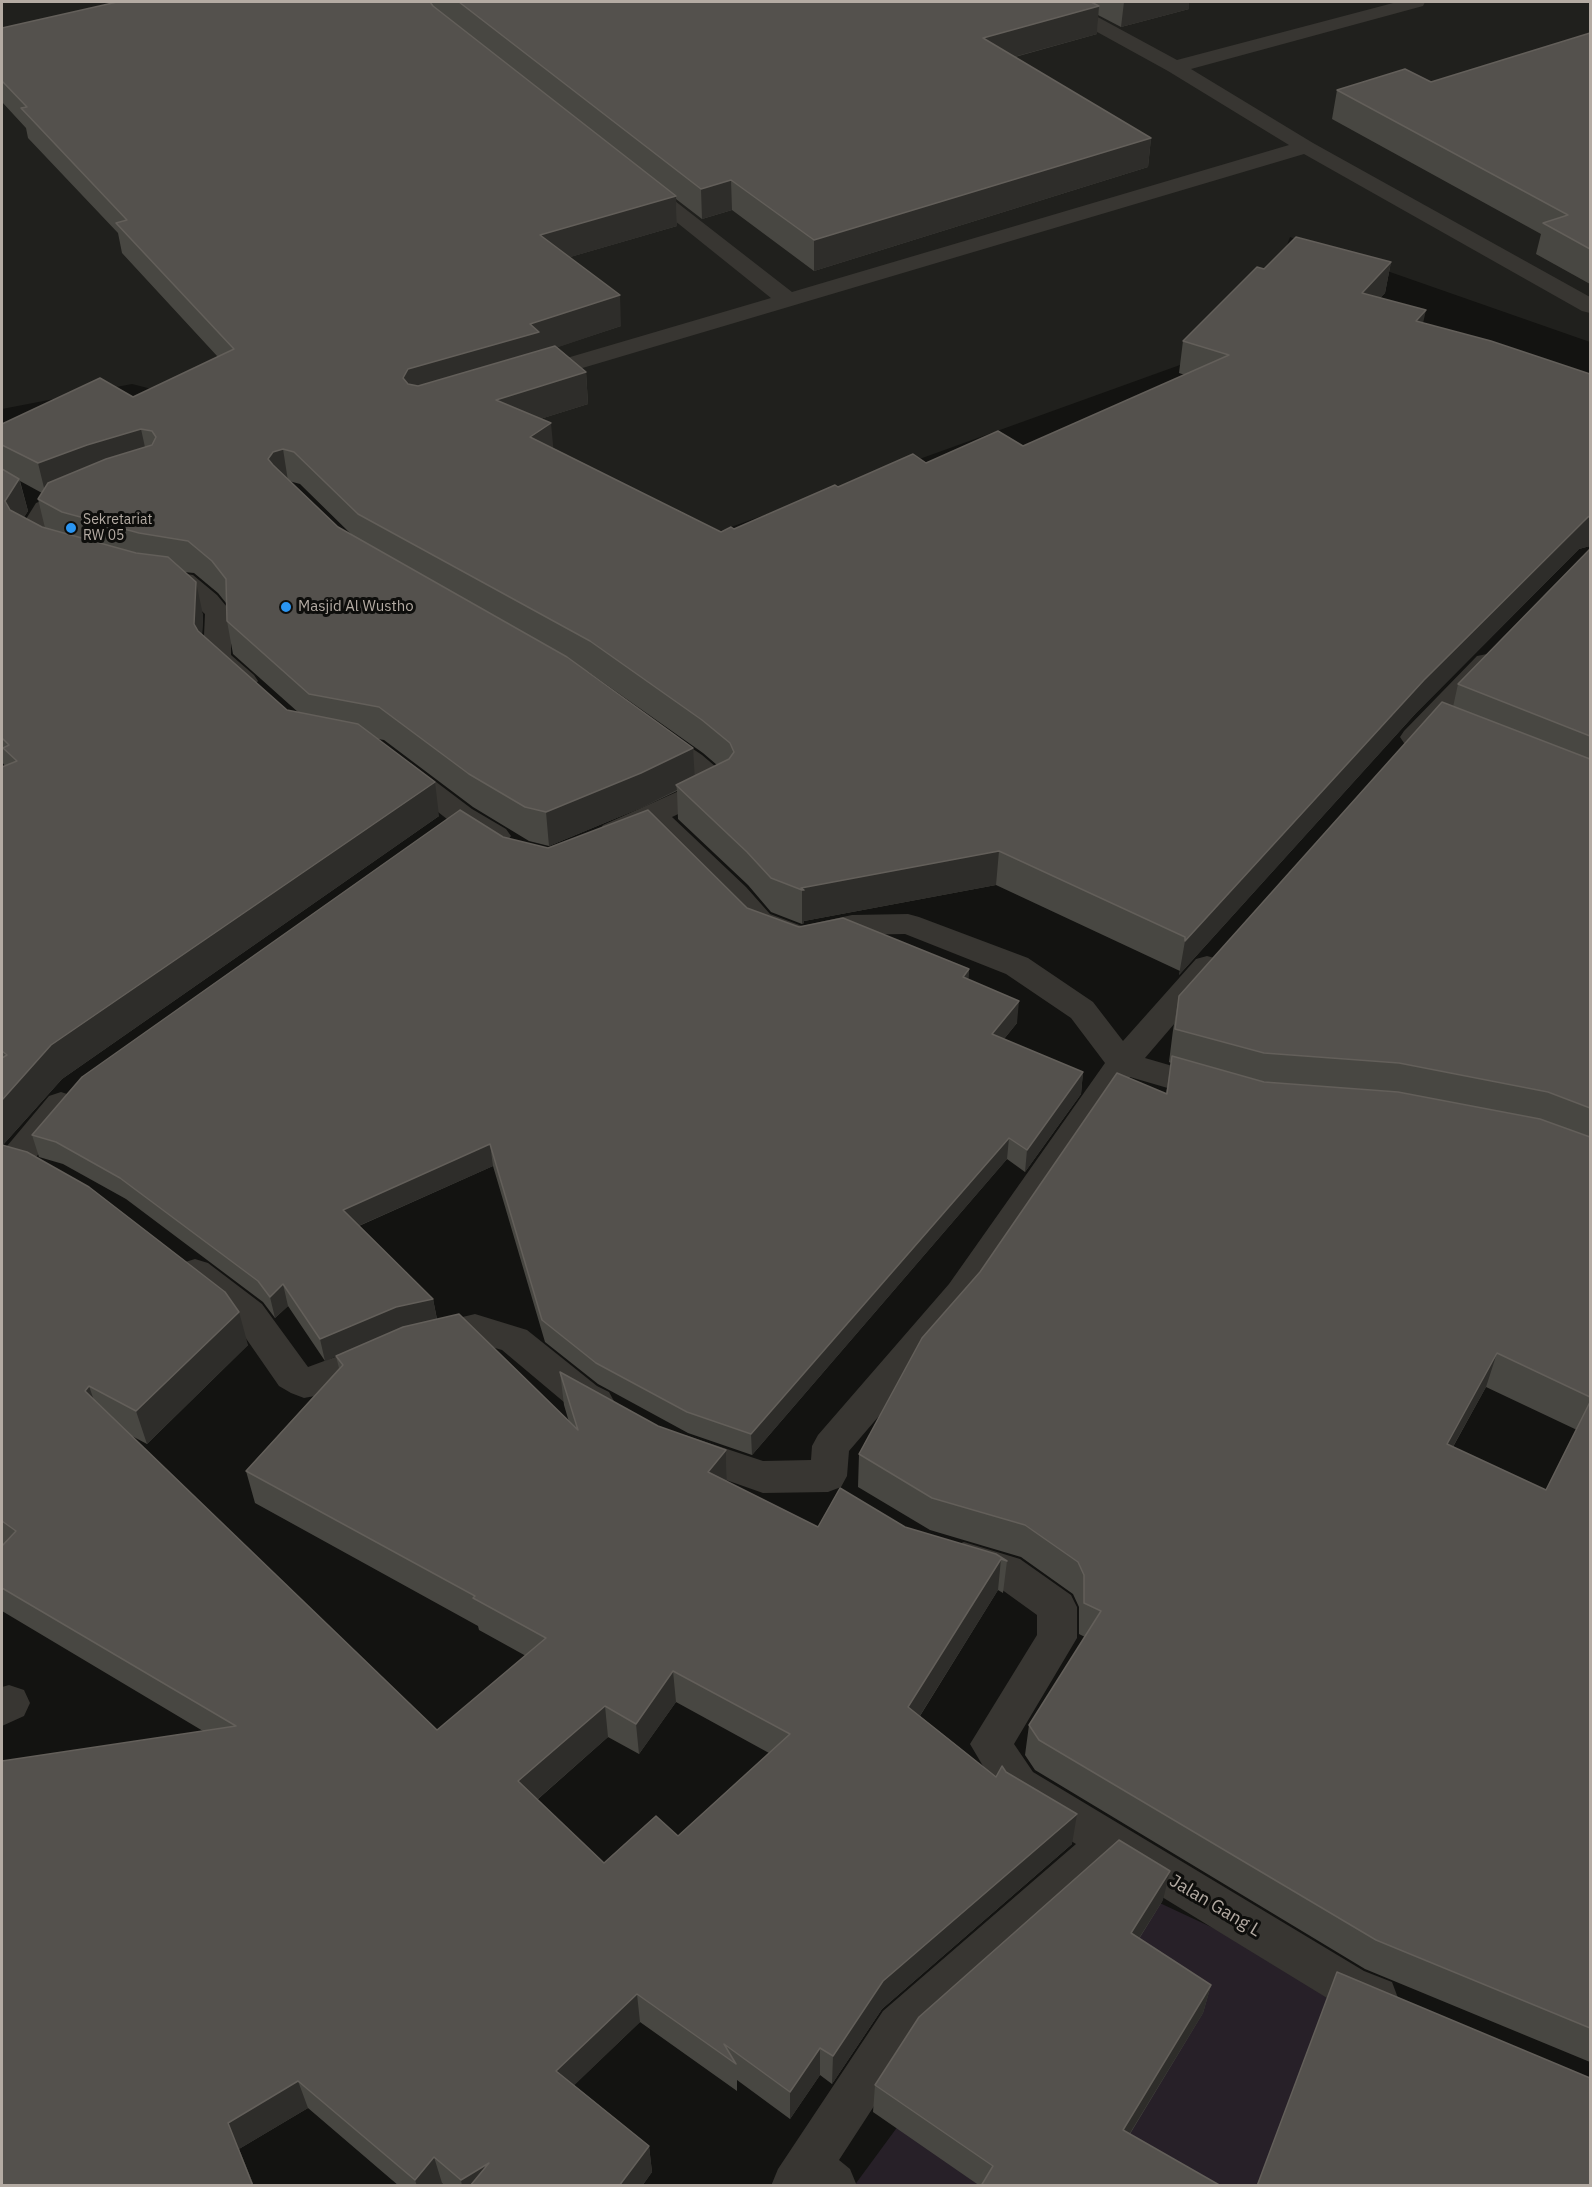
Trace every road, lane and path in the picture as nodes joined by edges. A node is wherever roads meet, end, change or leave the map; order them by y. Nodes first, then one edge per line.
1 (1058, 2) edge
2 (1416, 2) edge
3 (1175, 67) junction
4 (1306, 147) junction
5 (630, 175) edge
6 (788, 300) junction
7 (1590, 306) edge
8 (513, 381) edge
9 (104, 484) edge
10 (81, 558) edge
11 (134, 573) edge
12 (1501, 647) edge
13 (261, 696) edge
14 (1428, 721) junction
15 (636, 722) edge
16 (1460, 734) edge
17 (382, 754) edge
18 (1397, 756) edge
19 (462, 816) junction
20 (654, 816) junction
21 (434, 835) edge
22 (592, 841) edge
23 (518, 850) edge
24 (1224, 949) edge
25 (1122, 1063) junction
26 (85, 1082) edge
27 (1246, 1098) edge
28 (6, 1162) edge
29 (50, 1175) edge
30 (167, 1252) edge
31 (929, 1549) edge
32 (1110, 1842) junction
33 (1414, 2013) edge
34 (812, 2179) edge

1 - 3 street
2 - 3 street
3 - 4 street
4 - 6 street
4 - 7 street
5 - 6 street
6 - 8 street
9 - 10 street
11 - 13 street
12 - 14 street
14 - 16 street
14 - 18 street
15 - 20 street
17 - 19 street
19 - 21 street
19 - 23 street
20 - 22 street
20 - 25 street
24 - 25 street
25 - 27 street
25 - 30 street
26 - 28 street
28 - 29 street
31 - 32 street, Jalan Gang L
32 - 33 street, Jalan Gang L
32 - 34 street

